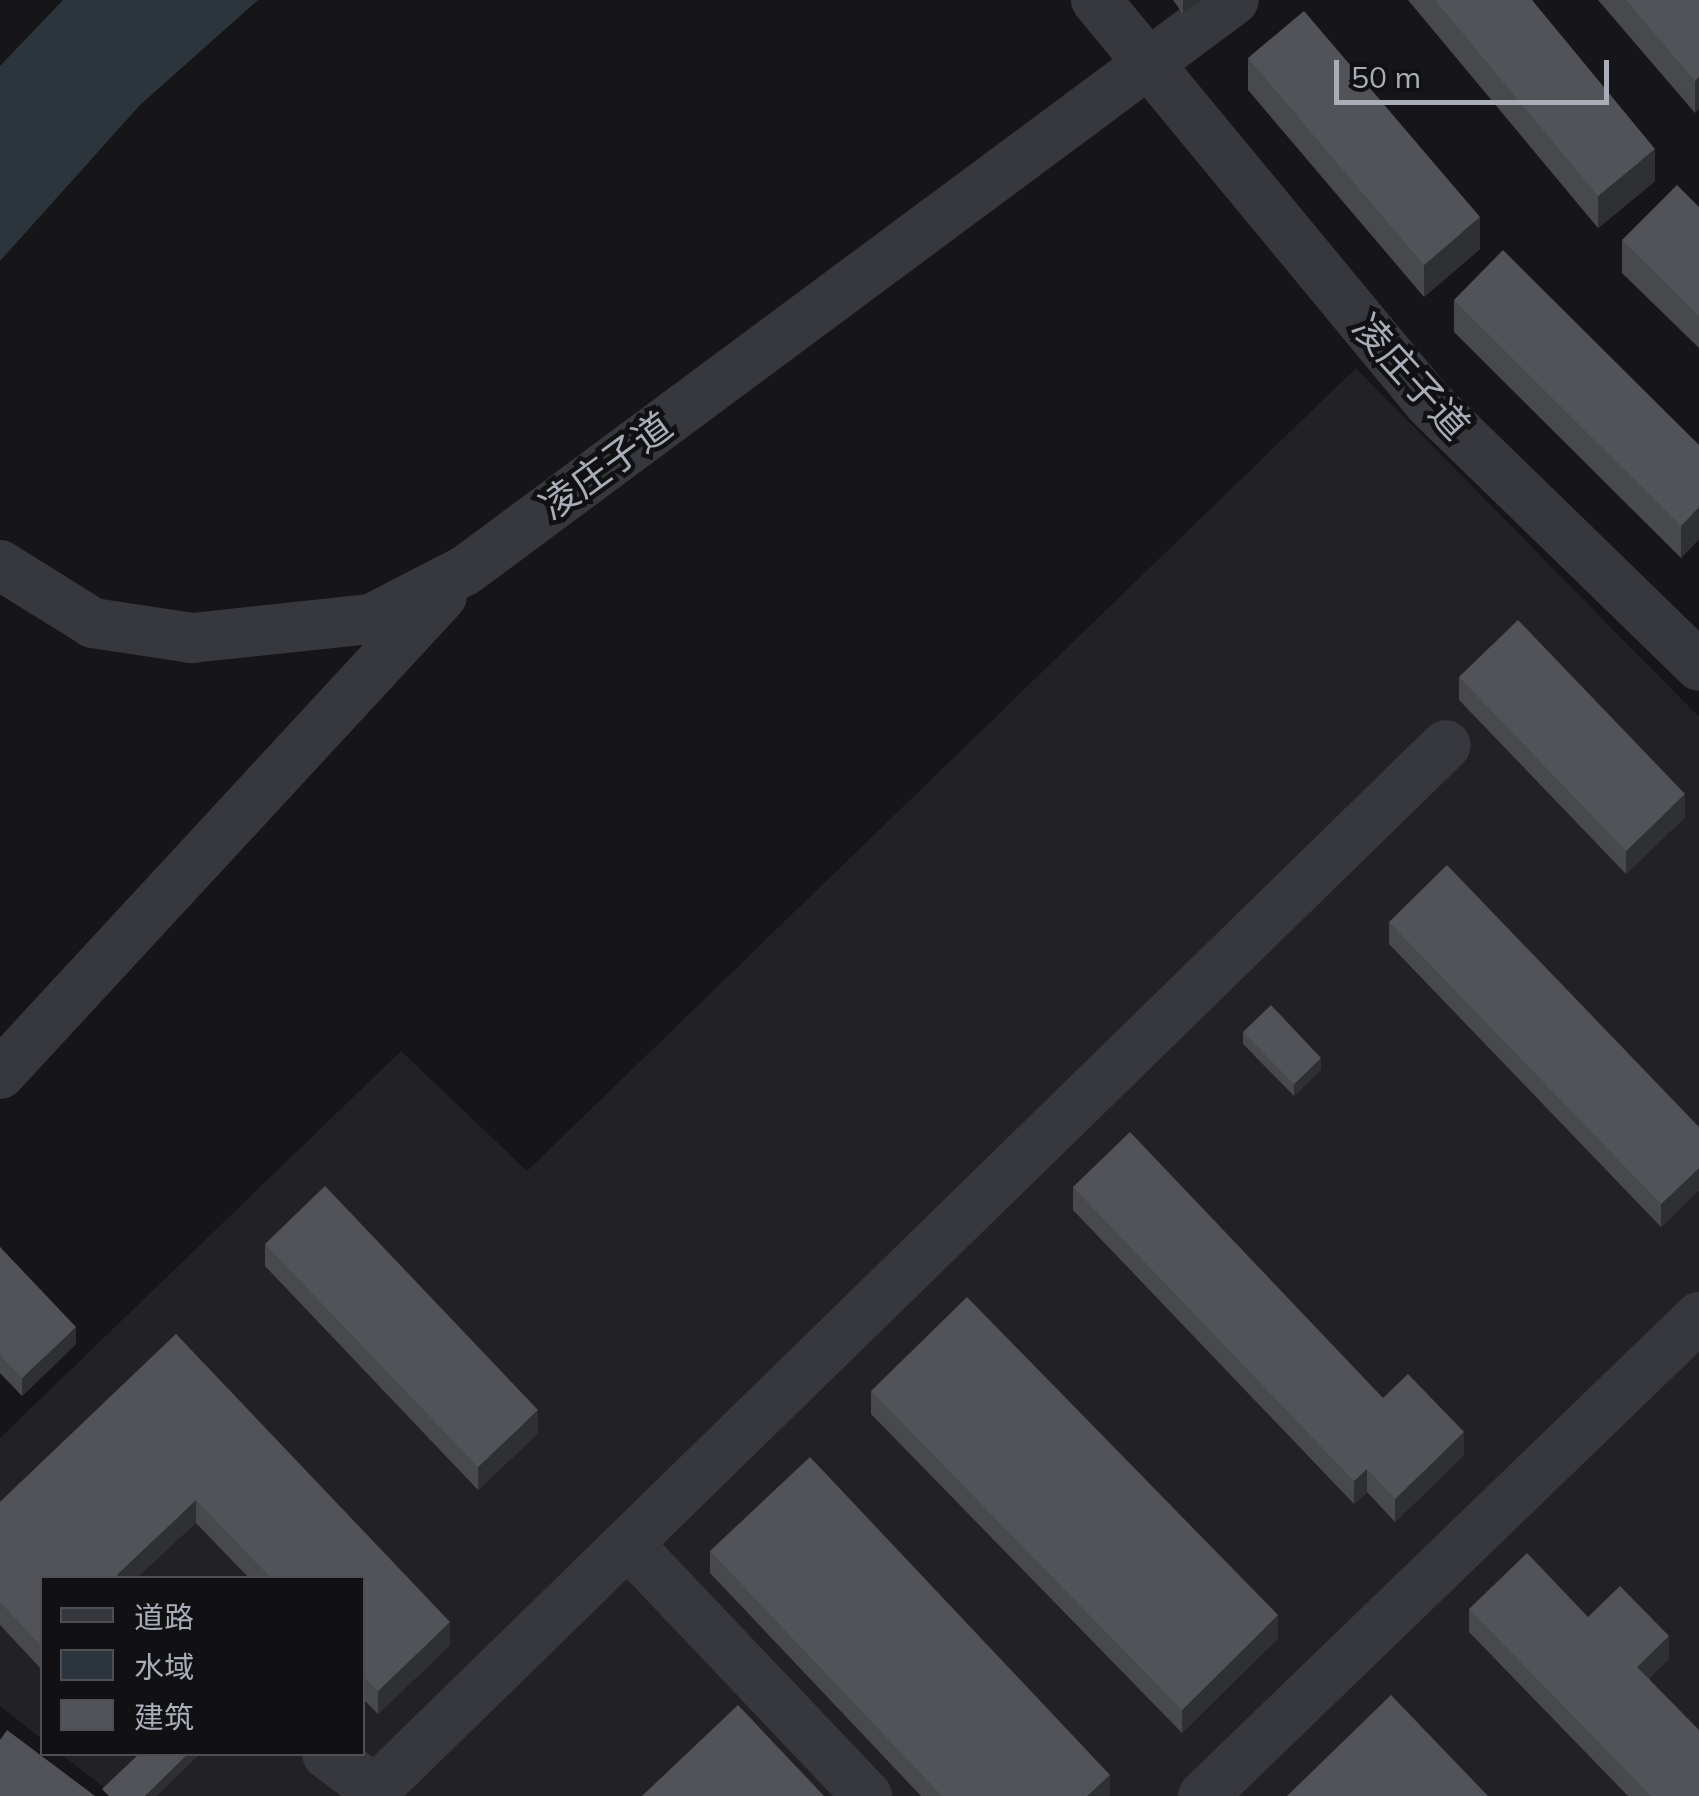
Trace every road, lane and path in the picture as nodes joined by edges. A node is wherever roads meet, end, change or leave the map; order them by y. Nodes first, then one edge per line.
1 (1096, 0) edge
2 (1234, 0) edge
3 (1146, 67) junction
4 (0, 565) edge
5 (466, 570) junction
6 (1699, 666) edge
7 (1446, 746) dead end
8 (0, 1074) edge
9 (1699, 1317) edge
10 (628, 1545) junction
11 (330, 1756) edge
12 (866, 1796) edge
13 (1203, 1796) edge

1 - 3 street
2 - 3 street, 凌庄子道
3 - 5 street, 凌庄子道
3 - 6 street, 凌庄子道
4 - 5 street, 凌庄子道
5 - 8 street
7 - 10 street
9 - 13 street
10 - 11 street
10 - 12 street

